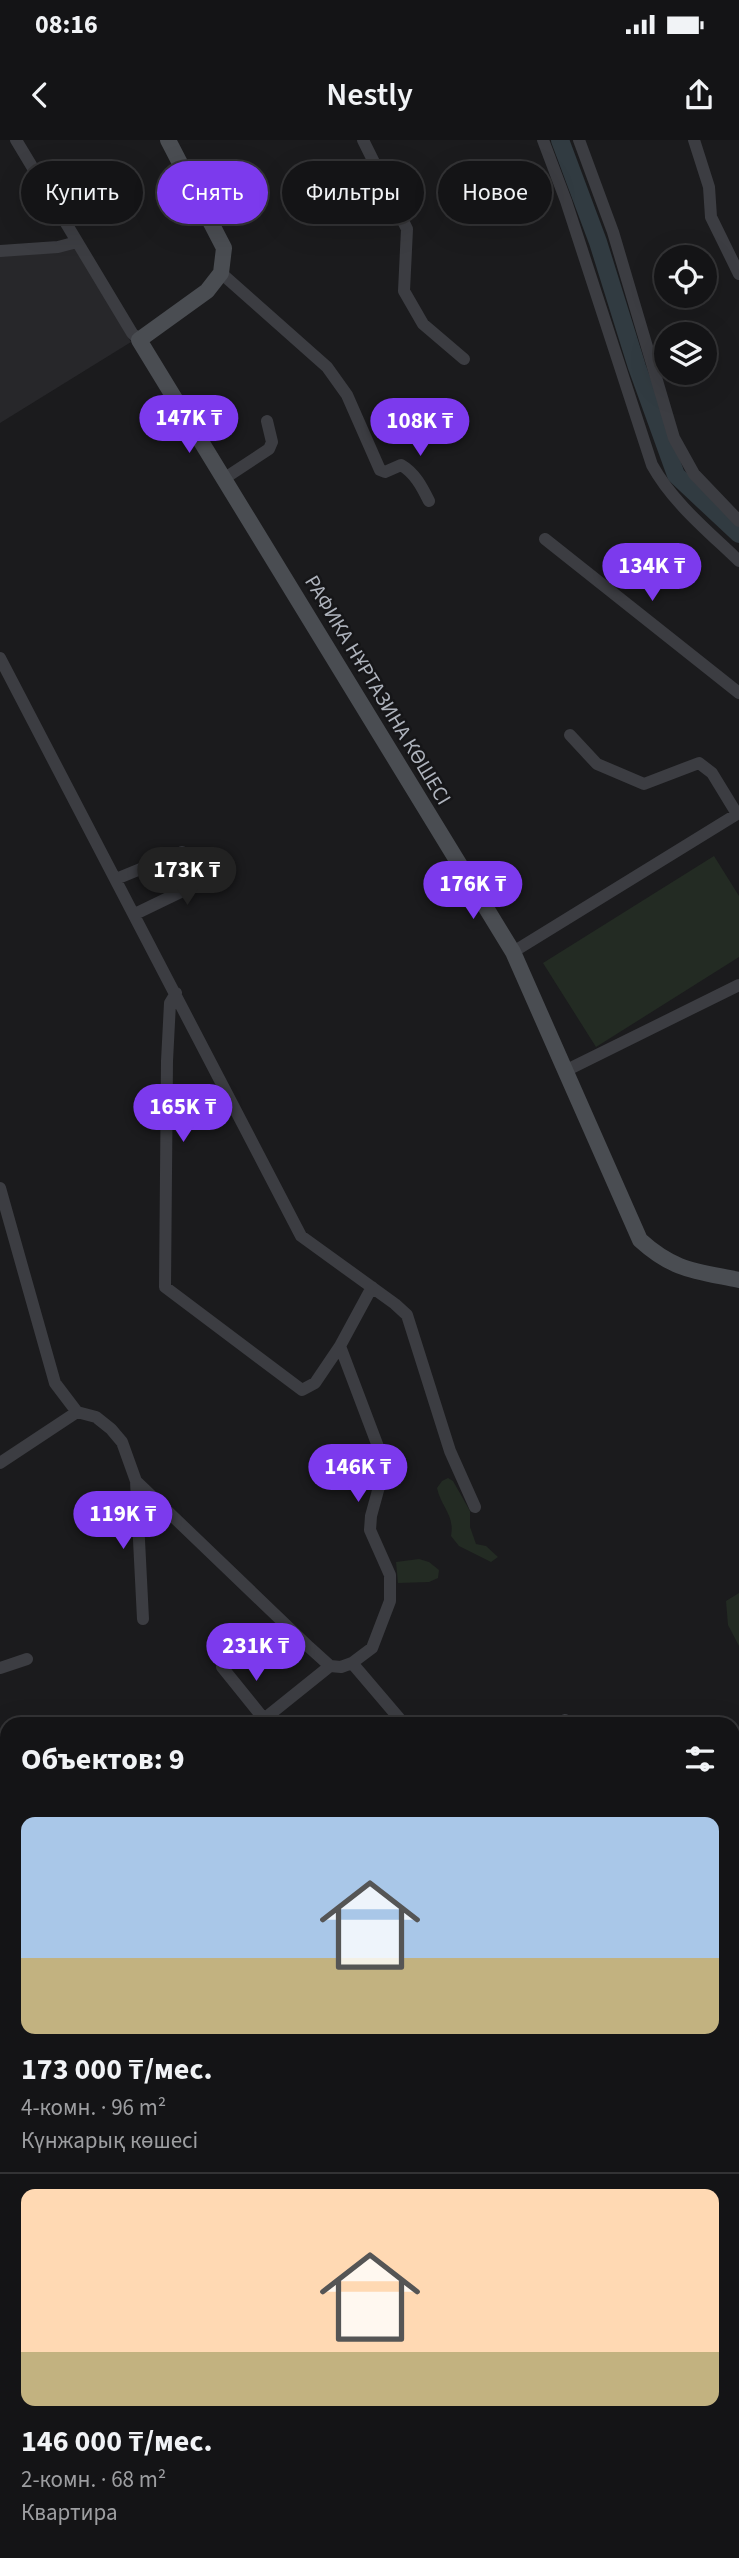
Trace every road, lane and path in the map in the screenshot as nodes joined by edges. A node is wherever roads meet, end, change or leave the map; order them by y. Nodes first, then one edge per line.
1 (16, 140) edge
2 (168, 140) edge
3 (363, 140) edge
4 (543, 140) edge
5 (579, 140) edge
6 (694, 140) edge
7 (77, 242) junction
8 (0, 251) edge
9 (221, 273) junction
10 (739, 274) edge
11 (139, 340) junction
12 (464, 359) dead end
13 (267, 421) dead end
14 (225, 478) junction
15 (429, 501) dead end
16 (739, 521) edge
17 (545, 539) dead end
18 (739, 561) edge
19 (0, 659) edge
20 (739, 693) edge
21 (569, 735) dead end
22 (182, 852) dead end
23 (226, 870) dead end
24 (116, 879) junction
25 (135, 914) junction
26 (513, 953) junction
27 (739, 985) edge
28 (176, 993) junction
29 (567, 1070) junction
30 (0, 1188) edge
31 (739, 1279) edge
32 (372, 1287) junction
33 (341, 1346) junction
34 (77, 1412) junction
35 (0, 1462) edge
36 (136, 1481) junction
37 (475, 1507) dead end
38 (143, 1619) dead end
39 (27, 1659) dead end
40 (352, 1663) junction
41 (330, 1666) junction
42 (222, 1667) dead end
43 (0, 1668) edge
44 (262, 1717) edge
45 (272, 1717) edge
46 (398, 1717) edge

1 - 7 street, РАФИКА НҰРТАЗИНА КӨШЕСІ
2 - 9 street
3 - 12 street
4 - 18 street
5 - 16 street
6 - 10 street
7 - 8 street
7 - 11 street, РАФИКА НҰРТАЗИНА КӨШЕСІ
9 - 11 street
9 - 15 street
11 - 14 street, РАФИКА НҰРТАЗИНА КӨШЕСІ
13 - 14 street
14 - 26 street, РАФИКА НҰРТАЗИНА КӨШЕСІ
17 - 20 street
19 - 24 street
21 - 26 street
22 - 24 street
23 - 25 street
24 - 25 street
25 - 28 street
26 - 29 street, РАФИКА НҰРТАЗИНА КӨШЕСІ
27 - 29 street
28 - 32 street
28 - 33 street
29 - 31 street, РАФИКА НҰРТАЗИНА КӨШЕСІ
30 - 34 street
32 - 33 street
32 - 37 street
33 - 40 street
34 - 35 street
34 - 36 street
36 - 38 street
36 - 41 street
39 - 43 street
40 - 41 street
40 - 46 street
41 - 45 street
42 - 44 street

